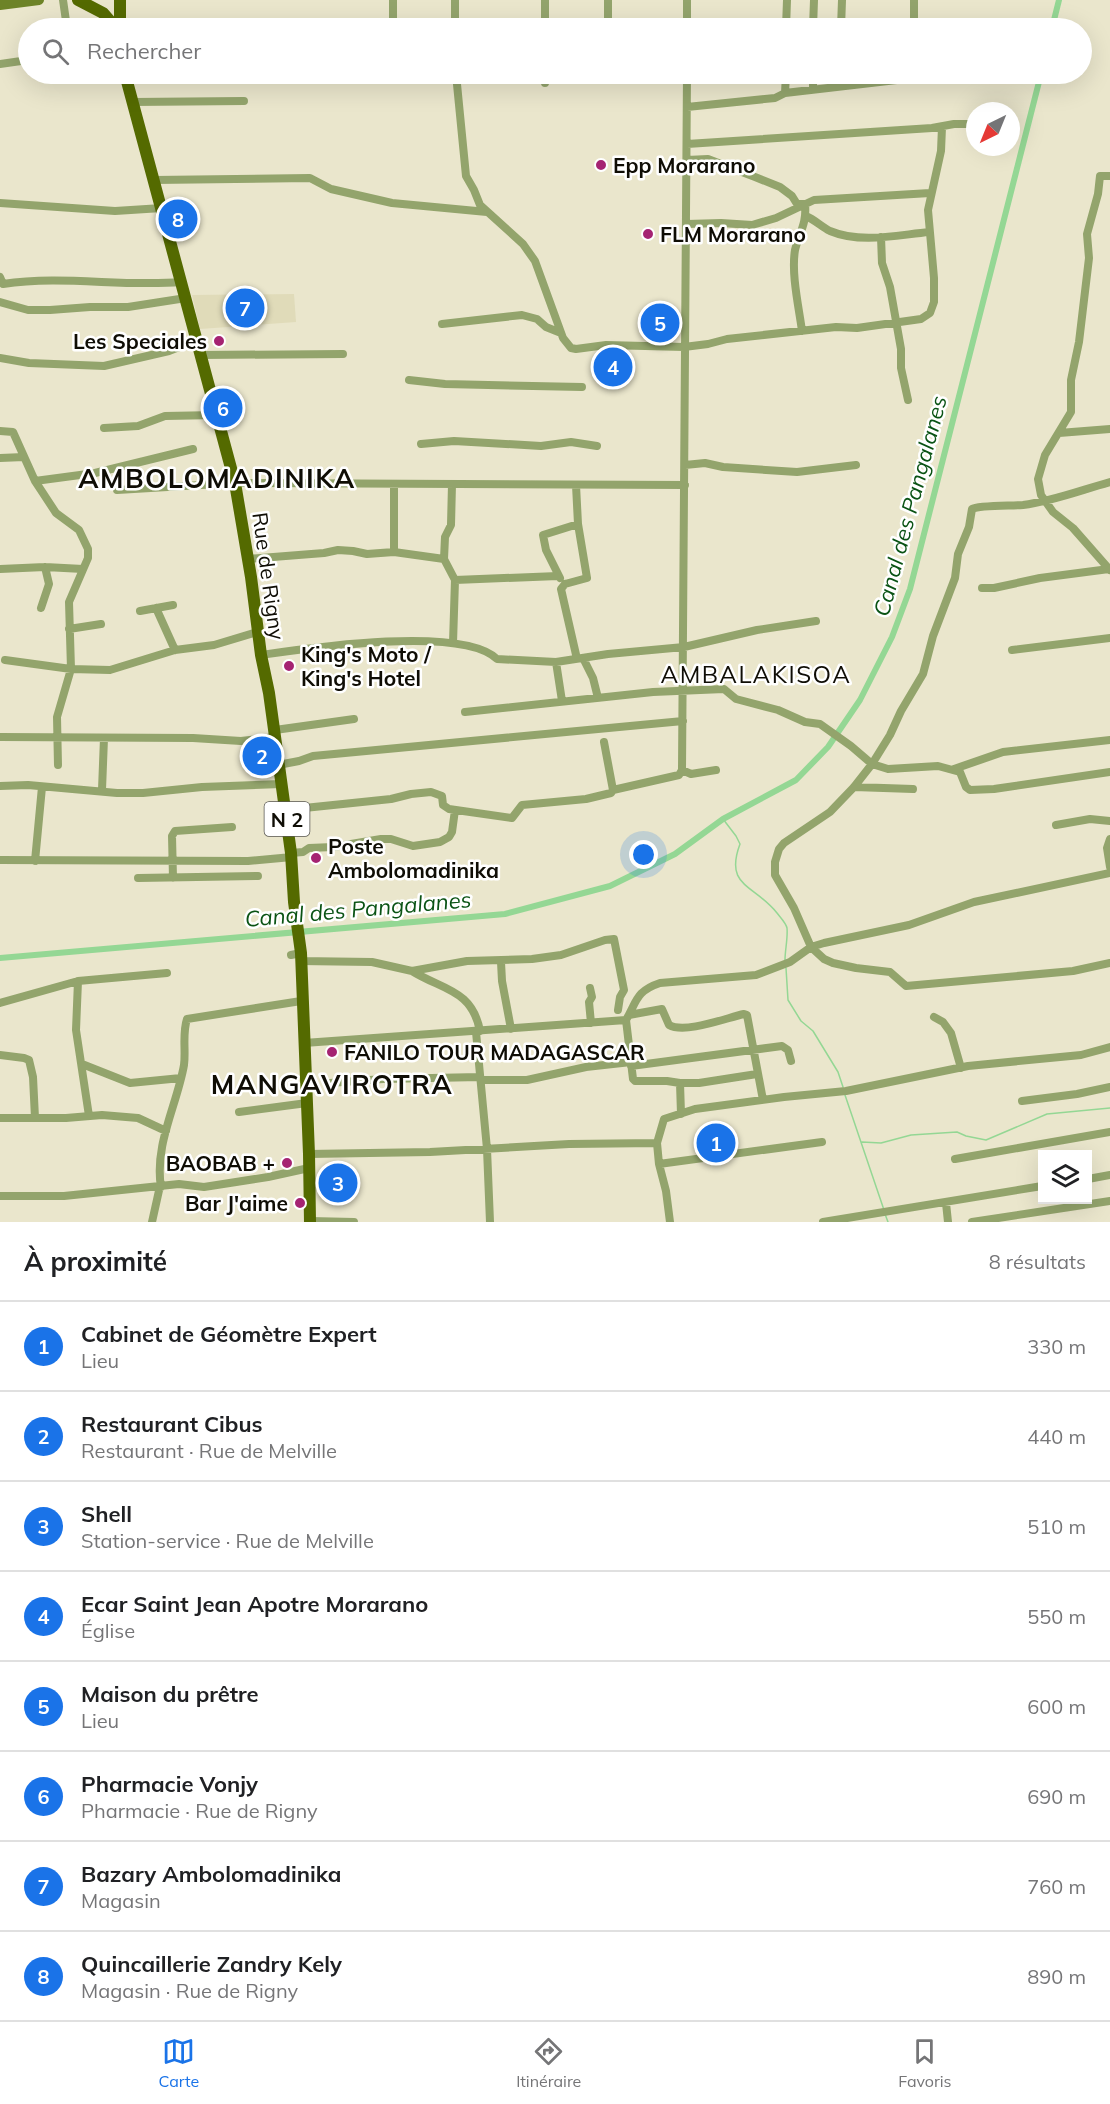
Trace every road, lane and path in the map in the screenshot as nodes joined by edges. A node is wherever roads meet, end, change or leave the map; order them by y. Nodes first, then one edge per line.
1 (39, 0) edge
2 (63, 0) edge
3 (78, 0) edge
4 (120, 0) edge
5 (393, 0) edge
6 (455, 0) edge
7 (545, 0) edge
8 (608, 0) edge
9 (687, 0) edge
10 (786, 0) edge
11 (814, 0) edge
12 (842, 0) edge
13 (914, 0) edge
14 (0, 4) edge
15 (66, 18) edge
16 (108, 18) edge
17 (119, 18) edge
18 (393, 18) edge
19 (455, 18) edge
20 (545, 18) edge
21 (608, 18) edge
22 (687, 18) edge
23 (786, 18) edge
24 (813, 18) edge
25 (841, 18) edge
26 (915, 18) edge
27 (18, 61) edge
28 (0, 64) edge
29 (128, 84) edge
30 (457, 84) edge
31 (687, 84) edge
32 (785, 84) edge
33 (813, 84) edge
34 (858, 84) edge
35 (839, 86) joint
36 (813, 89) junction
37 (785, 93) junction
38 (244, 101) dead end
39 (132, 102) junction
40 (687, 107) junction
41 (966, 124) edge
42 (942, 127) junction
43 (687, 144) junction
44 (687, 160) junction
45 (1110, 177) edge
46 (154, 180) junction
47 (930, 193) junction
48 (0, 203) edge
49 (805, 204) junction
50 (162, 208) junction
51 (487, 212) junction
52 (806, 216) junction
53 (687, 224) junction
54 (929, 232) junction
55 (881, 237) junction
56 (0, 277) edge
57 (182, 282) junction
58 (186, 298) junction
59 (0, 302) edge
60 (897, 323) junction
61 (442, 324) dead end
62 (802, 331) junction
63 (561, 333) junction
64 (197, 340) junction
65 (684, 347) junction
66 (344, 354) dead end
67 (201, 355) junction
68 (0, 358) edge
69 (409, 380) dead end
70 (582, 387) dead end
71 (908, 400) dead end
72 (217, 415) junction
73 (104, 428) dead end
74 (1110, 429) edge
75 (0, 431) edge
76 (1059, 433) junction
77 (422, 444) dead end
78 (597, 446) dead end
79 (193, 449) dead end
80 (24, 457) junction
81 (0, 458) edge
82 (685, 465) junction
83 (856, 465) dead end
84 (35, 481) junction
85 (1110, 482) edge
86 (235, 483) junction
87 (394, 483) junction
88 (452, 484) junction
89 (576, 485) junction
90 (685, 485) junction
91 (117, 490) dead end
92 (1045, 501) junction
93 (578, 524) junction
94 (394, 552) junction
95 (248, 559) junction
96 (444, 559) junction
97 (45, 567) junction
98 (0, 569) edge
99 (83, 569) junction
100 (1110, 569) edge
101 (558, 576) junction
102 (455, 580) junction
103 (565, 584) junction
104 (982, 588) dead end
105 (173, 605) dead end
106 (42, 608) dead end
107 (156, 608) junction
108 (140, 611) dead end
109 (816, 621) dead end
110 (101, 624) dead end
111 (69, 629) junction
112 (257, 632) junction
113 (1110, 638) edge
114 (453, 643) junction
115 (684, 647) junction
116 (175, 650) junction
117 (1012, 650) dead end
118 (261, 655) junction
119 (580, 658) junction
120 (5, 660) dead end
121 (556, 662) junction
122 (71, 669) junction
123 (681, 690) junction
124 (598, 698) junction
125 (561, 701) junction
126 (465, 712) dead end
127 (354, 720) dead end
128 (683, 721) junction
129 (275, 734) junction
130 (0, 737) edge
131 (58, 738) junction
132 (104, 738) junction
133 (1110, 740) edge
134 (604, 742) dead end
135 (872, 764) junction
136 (58, 765) dead end
137 (278, 765) junction
138 (954, 769) junction
139 (682, 771) junction
140 (716, 771) dead end
141 (1110, 772) edge
142 (281, 784) junction
143 (0, 786) edge
144 (42, 787) junction
145 (854, 787) junction
146 (913, 789) dead end
147 (102, 790) junction
148 (613, 790) junction
149 (285, 810) junction
150 (455, 810) junction
151 (1110, 822) edge
152 (1056, 825) dead end
153 (232, 827) dead end
154 (1110, 839) edge
155 (291, 855) junction
156 (0, 860) edge
157 (173, 860) junction
158 (35, 861) junction
159 (1110, 867) edge
160 (1110, 873) edge
161 (258, 876) dead end
162 (138, 878) dead end
163 (173, 878) junction
164 (812, 947) junction
165 (297, 956) junction
166 (501, 962) junction
167 (1110, 963) edge
168 (412, 971) junction
169 (167, 973) dead end
170 (78, 981) junction
171 (590, 988) dead end
172 (624, 990) junction
173 (302, 1001) junction
174 (0, 1003) edge
175 (632, 1004) junction
176 (618, 1010) dead end
177 (934, 1017) dead end
178 (627, 1018) junction
179 (591, 1023) junction
180 (511, 1029) junction
181 (478, 1031) junction
182 (304, 1043) junction
183 (1110, 1047) edge
184 (754, 1051) junction
185 (0, 1055) edge
186 (791, 1061) dead end
187 (82, 1064) junction
188 (631, 1064) junction
189 (961, 1068) junction
190 (757, 1074) junction
191 (181, 1078) junction
192 (480, 1078) junction
193 (330, 1083) dead end
194 (680, 1083) junction
195 (1110, 1087) edge
196 (763, 1100) junction
197 (1022, 1101) dead end
198 (307, 1103) junction
199 (238, 1112) dead end
200 (681, 1114) junction
201 (89, 1116) junction
202 (0, 1118) edge
203 (35, 1118) junction
204 (166, 1131) junction
205 (1110, 1132) edge
206 (822, 1142) dead end
207 (657, 1143) junction
208 (487, 1149) junction
209 (309, 1154) junction
210 (955, 1159) dead end
211 (659, 1164) junction
212 (309, 1168) junction
213 (1110, 1175) edge
214 (1092, 1178) edge
215 (160, 1186) junction
216 (1038, 1187) edge
217 (0, 1196) edge
218 (1110, 1201) edge
219 (946, 1203) junction
220 (310, 1221) edge
221 (152, 1222) edge
222 (354, 1222) edge
223 (490, 1222) edge
224 (670, 1222) edge
225 (824, 1222) edge
226 (948, 1222) edge
227 (972, 1222) edge

1 - 14 main road
2 - 15 street
3 - 16 main road
4 - 17 main road
5 - 18 street
6 - 19 street
7 - 20 street
8 - 21 street
9 - 22 street
10 - 23 street
11 - 24 street
12 - 25 street
13 - 26 street
27 - 28 street
29 - 39 main road, Rue de Rigny / N 2
30 - 51 street
31 - 40 street
32 - 37 street
33 - 36 street
34 - 35 street
35 - 36 street
36 - 37 street
37 - 40 street
38 - 39 street
39 - 46 main road, Rue de Rigny / N 2
40 - 43 street
41 - 42 street
42 - 43 street
42 - 47 street
43 - 44 street
44 - 49 street
44 - 53 street
45 - 76 street
46 - 50 main road, Rue de Rigny / N 2
46 - 51 street
47 - 49 street
47 - 54 street
48 - 50 street
49 - 52 street
49 - 53 street
50 - 57 main road, Rue de Rigny / N 2
51 - 63 street
52 - 55 street
52 - 62 street
53 - 65 street
54 - 55 street
54 - 60 street
55 - 60 street
56 - 57 street
57 - 58 main road, Rue de Rigny / N 2
58 - 59 street
58 - 64 main road, Rue de Rigny / N 2
60 - 62 street
60 - 71 street
61 - 63 street
62 - 65 street
63 - 65 street
64 - 67 main road, Rue de Rigny / N 2
64 - 68 street
65 - 82 street
66 - 67 street
67 - 72 main road, Rue de Rigny / N 2
69 - 70 street
72 - 73 street
72 - 86 main road, Rue de Rigny / N 2
74 - 76 street
75 - 80 street
76 - 92 street
77 - 78 street
79 - 84 street
80 - 81 street
80 - 84 street
82 - 83 street
82 - 90 street
84 - 99 street
85 - 92 street
86 - 87 street
86 - 91 street
86 - 95 main road, Rue de Rigny / N 2
87 - 88 street
87 - 94 street
88 - 89 street
88 - 96 street
89 - 90 street
89 - 93 street
90 - 115 street
92 - 100 street
92 - 135 street
93 - 101 street
93 - 103 street
94 - 95 street
94 - 96 street
95 - 112 main road, Rue de Rigny / N 2
96 - 102 street
97 - 98 street
97 - 99 street
97 - 106 street
99 - 111 street
100 - 104 street
101 - 102 street
101 - 103 street
102 - 114 street
103 - 119 street
105 - 107 street
107 - 108 street
107 - 116 street
109 - 115 street
110 - 111 street
111 - 122 street
112 - 116 street
112 - 118 main road, Rue de Rigny / N 2
113 - 117 street
114 - 118 street
114 - 121 street
115 - 119 street
115 - 123 street
116 - 122 street
118 - 129 main road, Rue de Rigny / N 2
119 - 121 street
119 - 124 street
120 - 122 street
121 - 125 street
122 - 131 street
123 - 124 street
123 - 128 street
123 - 135 street
124 - 125 street
125 - 126 street
127 - 129 street
128 - 137 street
128 - 139 street
129 - 132 street
129 - 137 main road, N 2
130 - 131 street
131 - 132 street
131 - 136 street
132 - 147 street
133 - 138 street
134 - 148 street
135 - 138 street
135 - 145 street
137 - 142 main road, N 2
138 - 141 street
139 - 140 street
139 - 148 street
142 - 147 street
142 - 149 main road, N 2
143 - 144 street
144 - 147 street
144 - 158 street
145 - 146 street
145 - 164 street
148 - 150 street
149 - 150 street
149 - 155 main road, N 2
150 - 155 street
151 - 152 street
153 - 157 street
154 - 159 street
155 - 157 street
155 - 165 main road, N 2
156 - 158 street
157 - 158 street
157 - 163 street
160 - 164 street
161 - 163 street
162 - 163 street
164 - 167 street
164 - 175 street
165 - 168 street
165 - 173 main road, N 2
166 - 168 street
166 - 172 street
166 - 180 street
168 - 181 street
169 - 170 street
170 - 174 street
170 - 187 street
171 - 179 street
172 - 175 street
172 - 176 street
173 - 182 main road, N 2
173 - 191 street
175 - 178 street
177 - 189 street
178 - 179 street
178 - 184 street
178 - 188 street
179 - 180 street
180 - 181 street
181 - 182 street
181 - 192 street
182 - 198 main road, N 2
183 - 189 street
184 - 186 street
184 - 188 street
184 - 190 street
185 - 203 street
187 - 191 street
187 - 201 street
188 - 192 street
188 - 194 street
189 - 196 street
190 - 194 street
190 - 196 street
191 - 204 street
192 - 193 street
192 - 208 street
194 - 200 street
195 - 197 street
196 - 200 street
198 - 199 street
198 - 209 main road, N 2
200 - 207 street
201 - 203 street
201 - 204 street
202 - 203 street
204 - 215 street
205 - 210 street
206 - 211 street
207 - 208 street
207 - 211 street
208 - 209 street
208 - 223 street
209 - 212 main road, N 2
211 - 224 street
212 - 215 street
212 - 220 main road, N 2
213 - 214 street
215 - 217 street
215 - 221 street
216 - 219 street
218 - 227 street
219 - 225 street
219 - 226 street
220 - 222 street

